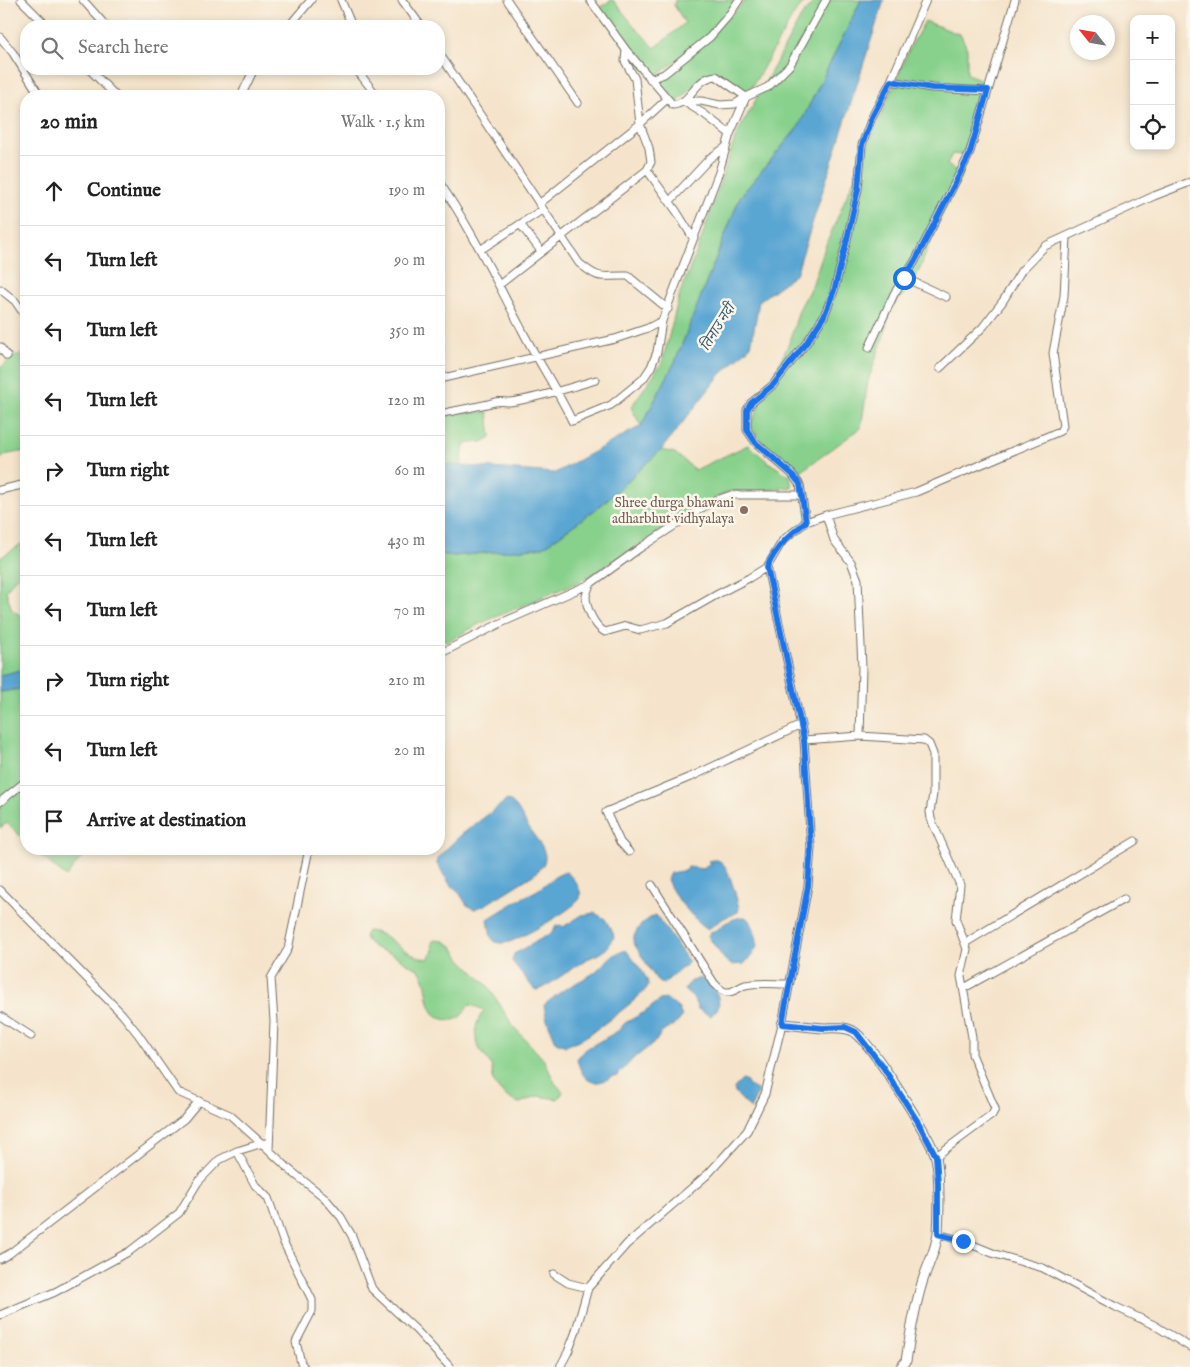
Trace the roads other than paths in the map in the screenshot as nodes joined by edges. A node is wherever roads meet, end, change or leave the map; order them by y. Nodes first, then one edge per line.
1 (21, 0) edge
2 (83, 0) edge
3 (311, 0) edge
4 (341, 0) edge
5 (402, 0) edge
6 (507, 0) edge
7 (590, 0) edge
8 (739, 0) edge
9 (826, 0) edge
10 (926, 0) edge
11 (1015, 0) edge
12 (41, 20) edge
13 (101, 20) edge
14 (294, 20) edge
15 (349, 20) edge
16 (417, 20) edge
17 (0, 37) edge
18 (626, 50) junction
19 (445, 62) edge
20 (20, 63) edge
21 (27, 75) edge
22 (95, 75) edge
23 (251, 75) edge
24 (360, 75) edge
25 (650, 79) junction
26 (891, 81) junction
27 (36, 90) edge
28 (110, 90) edge
29 (244, 90) edge
30 (372, 90) edge
31 (988, 90) junction
32 (746, 97) junction
33 (667, 99) junction
34 (683, 102) junction
35 (578, 103) dead end
36 (640, 124) junction
37 (730, 134) junction
38 (726, 147) junction
39 (647, 170) junction
40 (1190, 182) edge
41 (445, 190) edge
42 (670, 201) junction
43 (541, 207) junction
44 (520, 224) junction
45 (561, 235) junction
46 (1067, 237) junction
47 (693, 238) junction
48 (480, 250) junction
49 (541, 251) junction
50 (904, 278) junction
51 (499, 285) junction
52 (0, 289) edge
53 (946, 297) dead end
54 (20, 308) edge
55 (668, 309) junction
56 (662, 321) junction
57 (0, 347) edge
58 (870, 348) dead end
59 (7, 356) dead end
60 (536, 358) junction
61 (940, 368) dead end
62 (445, 379) edge
63 (596, 380) dead end
64 (558, 391) junction
65 (445, 413) edge
66 (20, 485) edge
67 (0, 490) edge
68 (801, 495) junction
69 (826, 515) junction
70 (806, 522) junction
71 (767, 567) junction
72 (590, 584) junction
73 (445, 651) edge
74 (801, 725) junction
75 (860, 736) junction
76 (804, 740) junction
77 (20, 786) edge
78 (0, 802) edge
79 (1135, 841) dead end
80 (629, 852) dead end
81 (308, 855) edge
82 (652, 885) dead end
83 (0, 890) edge
84 (1124, 900) dead end
85 (965, 943) junction
86 (789, 984) junction
87 (964, 988) junction
88 (0, 1016) edge
89 (782, 1024) junction
90 (31, 1036) dead end
91 (199, 1102) junction
92 (263, 1143) junction
93 (269, 1150) junction
94 (237, 1151) junction
95 (936, 1156) junction
96 (938, 1234) junction
97 (0, 1259) edge
98 (554, 1274) dead end
99 (588, 1288) junction
100 (0, 1315) edge
101 (1189, 1343) edge
102 (304, 1367) edge
103 (450, 1367) edge
104 (560, 1367) edge
105 (901, 1367) edge

1 - 12 street
2 - 13 street
3 - 14 street
4 - 15 street
5 - 16 street
6 - 35 street
7 - 18 street
8 - 25 street
9 - 32 street
10 - 26 street
11 - 31 street
17 - 20 street
18 - 25 street
18 - 36 street
19 - 43 street
21 - 27 street
22 - 28 street
23 - 29 street
24 - 30 street
25 - 33 street
26 - 31 street
26 - 68 street
31 - 50 street
32 - 34 street
32 - 34 street
32 - 37 street
33 - 34 street
33 - 36 street
34 - 37 street
36 - 39 street
36 - 43 street
37 - 38 street
38 - 42 street
38 - 47 street
39 - 42 street
39 - 45 street
40 - 46 street
41 - 48 street
42 - 47 street
43 - 44 street
43 - 45 street
44 - 48 street
44 - 49 street
45 - 49 street
45 - 55 street
46 - 61 street
46 - 69 street
47 - 55 street
48 - 51 street
49 - 51 street
50 - 53 street
50 - 58 street
51 - 60 street
52 - 54 street
55 - 56 street
56 - 60 street
56 - 64 street
57 - 59 street
60 - 62 street
60 - 64 street
63 - 64 street
64 - 65 street
66 - 67 street
68 - 70 street
68 - 72 street
69 - 70 street
69 - 75 street
70 - 71 street
71 - 72 street
71 - 74 street
72 - 73 street
74 - 76 street
74 - 80 street
75 - 76 street
75 - 85 street
76 - 86 street
77 - 78 street
79 - 85 street
81 - 93 street
82 - 86 street
83 - 91 street
84 - 87 street
85 - 87 street
86 - 89 street
87 - 95 street
88 - 90 street
89 - 95 street
89 - 99 street
91 - 92 street
91 - 97 street
92 - 93 street
92 - 94 street
93 - 103 street
94 - 100 street
94 - 102 street
95 - 96 street
96 - 101 street
96 - 105 street
98 - 99 street
99 - 104 street

